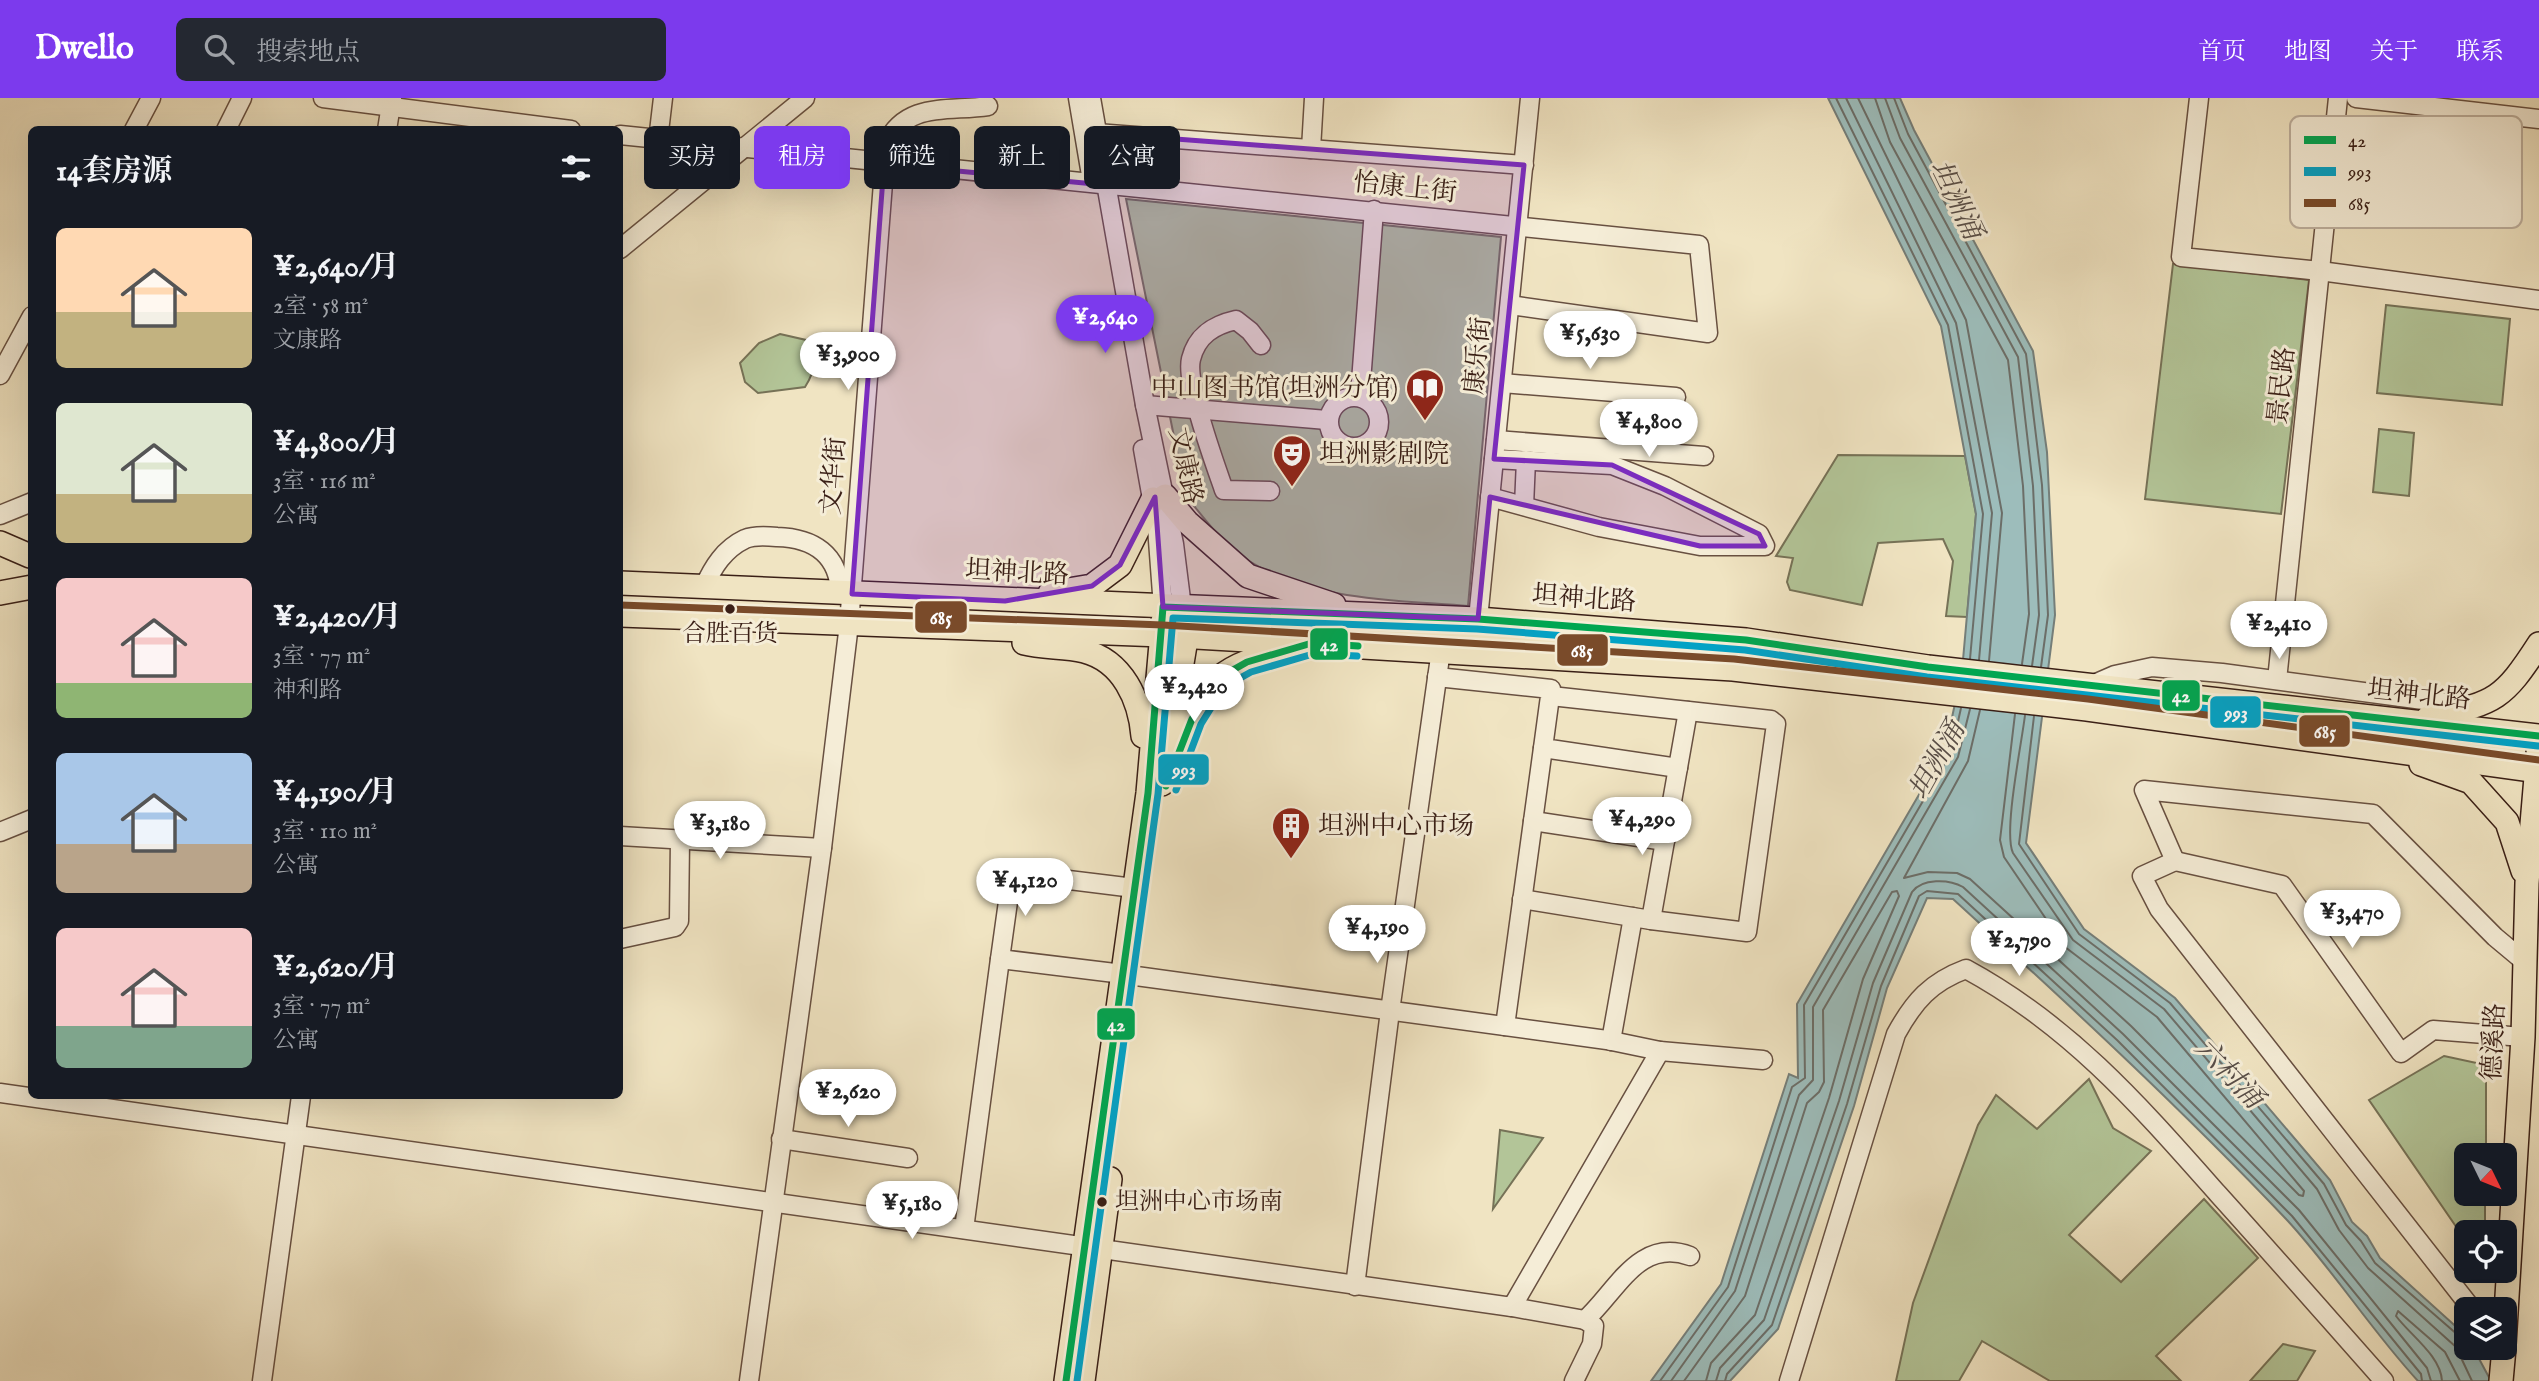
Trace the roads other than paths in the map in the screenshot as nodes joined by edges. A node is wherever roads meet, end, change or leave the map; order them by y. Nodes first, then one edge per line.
1 (151, 98) edge
2 (242, 98) edge
3 (323, 98) edge
4 (663, 98) edge
5 (805, 98) edge
6 (1078, 98) edge
7 (1091, 98) edge
8 (1314, 98) edge
9 (1530, 98) edge
10 (2199, 98) edge
11 (2338, 98) edge
12 (2356, 98) edge
13 (391, 103) edge
14 (2439, 103) edge
15 (988, 106) dead end
16 (2336, 116) edge
17 (2520, 116) edge
18 (136, 126) edge
19 (228, 126) edge
20 (388, 126) edge
21 (544, 126) edge
22 (660, 126) edge
23 (900, 126) edge
24 (1085, 126) edge
25 (1096, 126) edge
26 (623, 135) edge
27 (644, 138) edge
28 (1180, 139) edge
29 (1311, 149) junction
30 (740, 150) joint
31 (864, 162) edge
32 (1524, 165) junction
33 (960, 171) edge
34 (1084, 184) edge
35 (693, 189) edge
36 (882, 189) edge
37 (1100, 189) edge
38 (1100, 189) edge
39 (1143, 189) edge
40 (1374, 210) junction
41 (1518, 227) junction
42 (2324, 228) edge
43 (623, 247) edge
44 (2320, 271) junction
45 (2539, 300) edge
46 (1510, 305) junction
47 (28, 323) edge
48 (1261, 345) dead end
49 (0, 374) edge
50 (1502, 383) junction
51 (1360, 395) junction
52 (1675, 397) dead end
53 (1145, 405) junction
54 (1198, 409) junction
55 (1327, 420) junction
56 (1496, 440) junction
57 (1704, 456) dead end
58 (1494, 459) junction
59 (1526, 460) junction
60 (1270, 491) dead end
61 (1159, 497) junction
62 (1490, 497) junction
63 (28, 504) edge
64 (1524, 506) junction
65 (0, 515) edge
66 (0, 543) edge
67 (0, 554) edge
68 (28, 555) edge
69 (28, 556) edge
70 (0, 581) edge
71 (623, 583) edge
72 (28, 585) edge
73 (28, 587) edge
74 (704, 587) junction
75 (0, 593) edge
76 (846, 593) junction
77 (1005, 601) junction
78 (1173, 608) junction
79 (623, 615) edge
80 (1367, 615) junction
81 (1478, 619) junction
82 (849, 624) junction
83 (977, 629) junction
84 (1162, 635) junction
85 (1186, 639) junction
86 (1312, 643) junction
87 (2539, 644) edge
88 (1441, 650) junction
89 (1437, 677) junction
90 (2277, 680) junction
91 (2091, 686) junction
92 (1551, 696) junction
93 (2475, 707) junction
94 (1688, 710) junction
95 (2412, 722) junction
96 (2539, 736) edge
97 (2539, 742) edge
98 (2369, 746) junction
99 (1543, 748) junction
100 (1678, 768) junction
101 (2537, 771) edge
102 (1153, 798) junction
103 (28, 821) edge
104 (1533, 821) junction
105 (0, 832) edge
106 (623, 836) edge
107 (680, 839) junction
108 (1665, 841) junction
109 (822, 848) junction
110 (2175, 861) junction
111 (2527, 883) junction
112 (1134, 888) junction
113 (1522, 899) junction
114 (1642, 919) junction
115 (623, 938) edge
116 (1000, 959) junction
117 (2525, 962) junction
118 (1129, 975) junction
119 (1390, 1011) junction
120 (1505, 1026) junction
121 (2522, 1037) junction
122 (1611, 1041) junction
123 (1660, 1051) junction
124 (1763, 1060) dead end
125 (0, 1093) edge
126 (28, 1095) edge
127 (301, 1099) edge
128 (90, 1100) edge
129 (297, 1134) junction
130 (781, 1139) junction
131 (908, 1158) dead end
132 (772, 1200) junction
133 (964, 1229) junction
134 (1093, 1247) junction
135 (1690, 1256) dead end
136 (1355, 1286) junction
137 (2463, 1297) edge
138 (2506, 1297) edge
139 (1512, 1307) junction
140 (1585, 1320) junction
141 (2502, 1360) edge
142 (2501, 1379) edge
143 (262, 1381) edge
144 (749, 1381) edge
145 (1066, 1381) edge
146 (1083, 1381) edge
147 (1574, 1381) edge
148 (1789, 1381) edge
149 (2384, 1381) edge

1 - 18 street
2 - 19 street
3 - 13 street
4 - 22 street
5 - 30 street
6 - 24 street
7 - 25 street, 文康路
8 - 29 street
9 - 32 street, 康乐街
10 - 44 street
11 - 16 street, 景民路
12 - 14 street
13 - 20 street
13 - 21 street
14 - 17 street
15 - 23 street, 文华街
26 - 27 street, 怡康上街
28 - 29 street
29 - 32 street
30 - 31 street, 怡康上街
32 - 41 street, 康乐街
33 - 34 street, 怡康上街
35 - 43 street
36 - 76 street, 文华街
37 - 53 street, 文康路
38 - 61 street
39 - 40 street, 怡康上街
40 - 41 street, 怡康上街
40 - 51 street
41 - 46 street, 康乐街
41 - 46 street, 怡康上街
42 - 44 street, 景民路
44 - 45 street
44 - 90 street, 景民路
46 - 50 street, 康乐街
47 - 49 street
48 - 54 street
50 - 52 street
50 - 56 street, 康乐街
51 - 55 street
51 - 55 street
53 - 54 street
53 - 61 street, 文康路
54 - 55 street
54 - 60 street
56 - 57 street
56 - 58 street, 康乐街
58 - 59 street
58 - 62 street, 康乐街
59 - 64 street
59 - 64 street
61 - 77 main road
61 - 78 street
61 - 80 main road
62 - 64 street
62 - 81 street, 康乐街
63 - 65 street
66 - 68 main road
67 - 69 main road
70 - 72 main road
71 - 74 main road, 坦神北路
73 - 75 main road
74 - 76 main road, 坦神北路
74 - 76 street
76 - 77 main road, 坦神北路
76 - 82 street, 文华街
77 - 78 main road, 坦神北路
78 - 80 main road, 坦神北路
78 - 84 main road
78 - 85 street
79 - 82 main road
80 - 81 main road, 坦神北路
81 - 91 main road, 坦神北路
82 - 83 main road
82 - 109 street, 文华街
83 - 84 main road
83 - 102 main road
84 - 85 main road
84 - 102 main road
85 - 86 main road
85 - 102 main road
86 - 88 main road
86 - 102 main road
87 - 93 main road
88 - 89 street
88 - 98 main road
89 - 92 street
89 - 119 street
90 - 91 street
90 - 93 street
91 - 95 main road, 坦神北路
92 - 94 street
92 - 99 street
93 - 95 main road
94 - 100 street
94 - 114 street
95 - 96 main road, 坦神北路
97 - 101 main road, 德溪路
98 - 101 main road
98 - 111 main road
99 - 100 street
99 - 104 street
100 - 108 street
101 - 111 main road, 德溪路
102 - 112 main road
102 - 118 main road
103 - 105 street
104 - 108 street
104 - 113 street
106 - 107 street
107 - 109 street
107 - 115 street
108 - 114 street
109 - 130 street, 文华街
110 - 117 street
110 - 121 street
110 - 137 street
111 - 117 main road, 德溪路
112 - 116 street
112 - 118 main road
113 - 114 street
113 - 120 street
114 - 122 street
116 - 118 street
116 - 133 street
117 - 121 main road, 德溪路
118 - 119 street
118 - 134 main road
119 - 120 street
119 - 136 street
120 - 122 street
121 - 138 main road, 德溪路
122 - 123 street
123 - 124 street
123 - 139 street
125 - 126 street
127 - 129 street
128 - 129 street
129 - 132 street
129 - 143 street
130 - 131 street
130 - 132 street, 文华街
132 - 133 street
132 - 144 street, 文华街
133 - 134 street
134 - 136 street
134 - 145 main road
134 - 146 main road
135 - 140 street
136 - 139 street
139 - 140 street
140 - 147 street
141 - 142 main road, 德溪路
148 - 149 street

